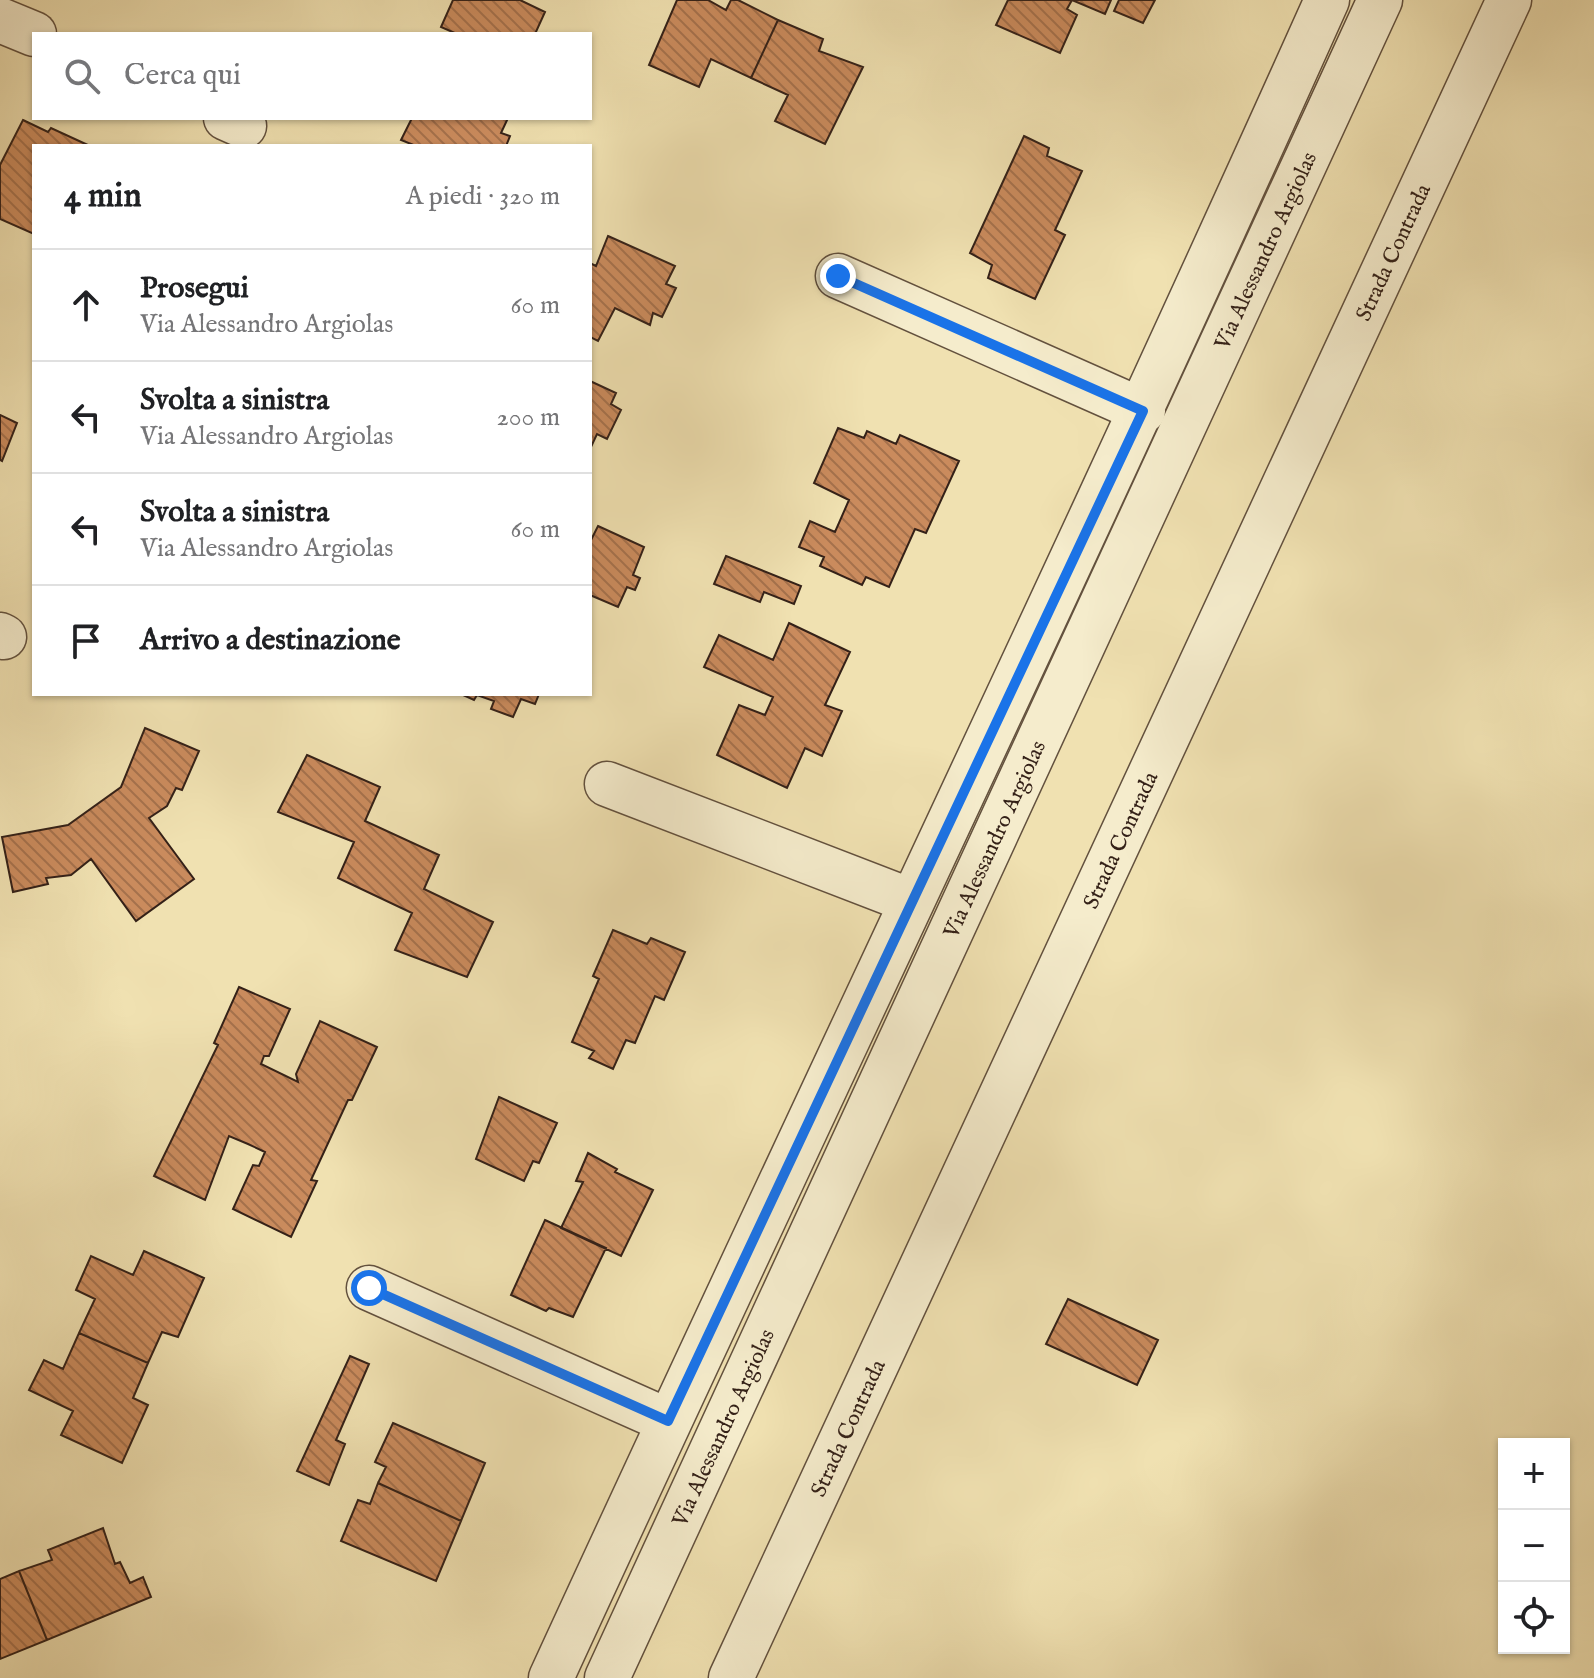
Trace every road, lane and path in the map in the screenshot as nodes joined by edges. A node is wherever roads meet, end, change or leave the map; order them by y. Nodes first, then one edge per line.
1 (1327, 0) edge
2 (1380, 0) edge
3 (1509, 0) edge
4 (0, 20) edge
5 (32, 33) edge
6 (838, 276) dead end
7 (1143, 411) junction
8 (607, 784) dead end
9 (911, 901) junction
10 (369, 1288) dead end
11 (668, 1421) junction
12 (551, 1678) edge
13 (607, 1678) edge
14 (731, 1678) edge

1 - 7 street, Via Alessandro Argiolas
2 - 13 street, Via Alessandro Argiolas
3 - 14 street, Strada Contrada
4 - 5 street
6 - 7 street
7 - 9 street, Via Alessandro Argiolas
8 - 9 street
9 - 11 street, Via Alessandro Argiolas
10 - 11 street
11 - 12 street, Via Alessandro Argiolas

